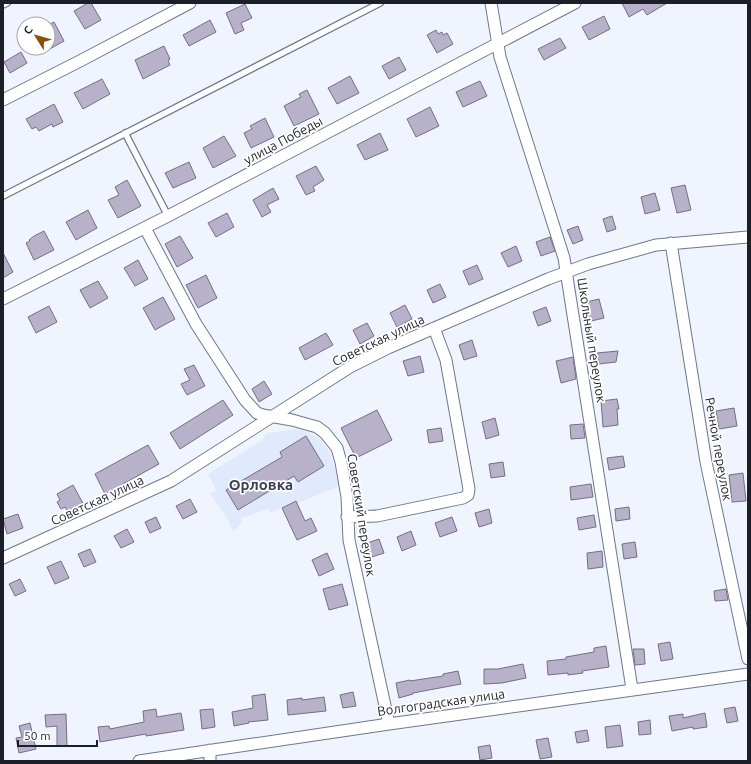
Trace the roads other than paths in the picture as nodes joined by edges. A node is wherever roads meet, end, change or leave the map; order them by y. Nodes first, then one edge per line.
1 (7, 3) edge
2 (190, 3) edge
3 (380, 3) edge
4 (491, 3) edge
5 (575, 3) edge
6 (3, 5) edge
7 (497, 44) junction
8 (3, 100) edge
9 (125, 133) junction
10 (3, 196) edge
11 (168, 216) junction
12 (145, 228) junction
13 (748, 237) edge
14 (671, 243) junction
15 (567, 272) junction
16 (3, 299) edge
17 (434, 328) junction
18 (272, 416) junction
19 (347, 518) junction
20 (3, 558) edge
21 (748, 659) edge
22 (748, 674) edge
23 (632, 689) junction
24 (389, 724) junction
25 (210, 756) edge
26 (139, 761) edge

1 - 6 lane
2 - 8 street
3 - 9 lane
4 - 7 street, Школьный переулок
5 - 7 street, улица Победы
7 - 11 street, улица Победы
7 - 15 street, Школьный переулок
9 - 10 lane
9 - 11 lane
11 - 12 street, улица Победы
12 - 16 street, улица Победы
12 - 18 street, Советский переулок
13 - 14 street, Советская улица
14 - 15 street, Советская улица
14 - 21 street, Речной переулок
15 - 17 street, Советская улица
15 - 23 street, Школьный переулок
17 - 18 street, Советская улица
17 - 19 street
18 - 19 street, Советский переулок
18 - 20 street, Советская улица
19 - 24 street, Советский переулок
22 - 23 street, Волгоградская улица
23 - 24 street, Волгоградская улица
24 - 25 street, Волгоградская улица
25 - 26 street, Волгоградская улица

